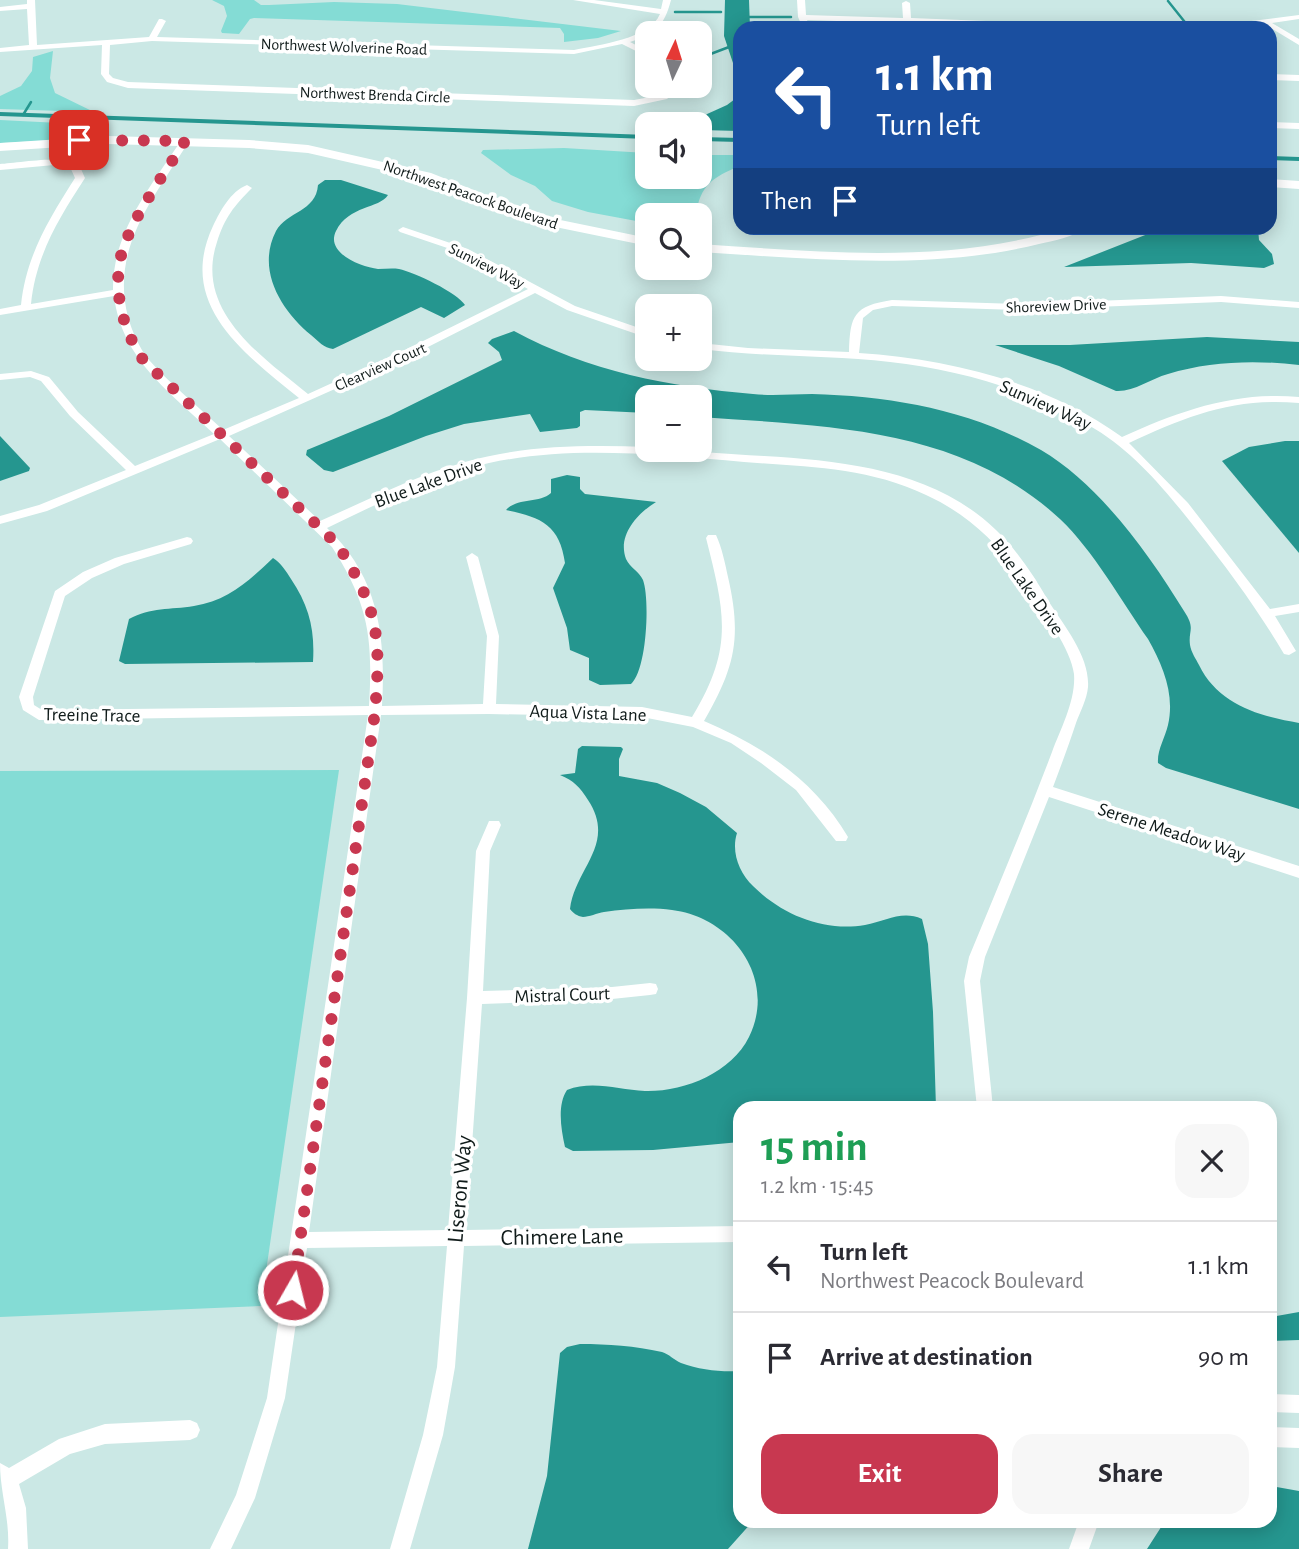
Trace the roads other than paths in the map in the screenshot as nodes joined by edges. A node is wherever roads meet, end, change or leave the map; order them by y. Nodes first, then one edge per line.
1 (577, 0) edge
2 (667, 0) edge
3 (801, 0) edge
4 (31, 3) edge
5 (906, 4) dead end
6 (0, 9) edge
7 (664, 12) junction
8 (802, 17) junction
9 (1299, 17) edge
10 (162, 21) dead end
11 (804, 21) edge
12 (908, 21) joint
13 (1277, 21) edge
14 (1277, 29) edge
15 (152, 39) junction
16 (106, 41) junction
17 (622, 41) junction
18 (1299, 43) edge
19 (33, 47) junction
20 (635, 48) edge
21 (0, 50) edge
22 (1277, 77) edge
23 (1299, 78) edge
24 (659, 98) edge
25 (1277, 125) edge
26 (1299, 126) edge
27 (185, 141) junction
28 (0, 147) edge
29 (0, 167) edge
30 (1277, 183) edge
31 (1299, 185) edge
32 (247, 188) dead end
33 (403, 230) dead end
34 (1056, 235) edge
35 (635, 240) edge
36 (712, 248) edge
37 (534, 289) junction
38 (118, 292) junction
39 (1299, 306) edge
40 (26, 307) junction
41 (0, 313) edge
42 (635, 330) edge
43 (712, 347) edge
44 (854, 355) junction
45 (0, 377) edge
46 (306, 398) junction
47 (1299, 400) edge
48 (222, 434) junction
49 (1121, 442) junction
50 (134, 471) junction
51 (0, 520) edge
52 (320, 526) junction
53 (712, 538) dead end
54 (187, 541) dead end
55 (472, 557) dead end
56 (1299, 608) edge
57 (1269, 613) junction
58 (1289, 651) dead end
59 (489, 709) junction
60 (375, 712) junction
61 (696, 723) junction
62 (1045, 790) junction
63 (494, 825) dead end
64 (841, 837) dead end
65 (1299, 872) edge
66 (650, 989) dead end
67 (475, 998) junction
68 (984, 1101) edge
69 (733, 1234) edge
70 (456, 1237) junction
71 (300, 1240) junction
72 (1277, 1403) edge
73 (1299, 1404) edge
74 (190, 1430) dead end
75 (1277, 1437) edge
76 (1299, 1438) edge
77 (4, 1476) edge
78 (1086, 1528) edge
79 (18, 1549) edge
80 (220, 1549) edge
81 (400, 1549) edge
82 (1079, 1549) edge

1 - 7 street
2 - 7 street
3 - 8 street
4 - 6 street
4 - 19 street
5 - 12 street
7 - 17 street, Northwest Wolverine Road
8 - 11 street
8 - 12 street
9 - 13 street
10 - 15 street
14 - 18 street
15 - 16 street, Northwest Wolverine Road
15 - 17 street, Northwest Wolverine Road
16 - 19 street, Northwest Wolverine Road
16 - 24 street, Northwest Brenda Circle
17 - 20 street
19 - 21 street, Northwest Wolverine Road
22 - 23 street
25 - 26 street
27 - 28 street, Northwest Peacock Boulevard
27 - 35 street, Northwest Peacock Boulevard
27 - 38 street
29 - 40 street
30 - 31 street
32 - 46 street
33 - 37 street, Sunview Way
34 - 36 street
37 - 42 street, Sunview Way
37 - 46 street, Clearview Court
38 - 40 street
38 - 48 street
39 - 44 street, Shoreview Drive
40 - 41 street
43 - 44 street, Sunview Way
44 - 49 street, Sunview Way
45 - 50 street
46 - 48 street, Clearview Court
47 - 49 street
48 - 50 street, Clearview Court
48 - 52 street
49 - 57 street, Sunview Way
50 - 51 street, Clearview Court
52 - 60 street
52 - 62 street, Blue Lake Drive
53 - 61 street
54 - 60 street, Treeine Trace
55 - 59 street
56 - 57 street
57 - 58 street, Sunview Way
59 - 60 street, Aqua Vista Lane
59 - 61 street, Aqua Vista Lane
60 - 71 street
61 - 64 street, Aqua Vista Lane
62 - 65 street, Serene Meadow Way
62 - 68 street, Blue Lake Drive
63 - 67 street, Liseron Way
66 - 67 street, Mistral Court
67 - 70 street, Liseron Way
69 - 70 street, Chimere Lane
70 - 71 street, Chimere Lane
70 - 81 street, Liseron Way
71 - 80 street
72 - 73 street
74 - 77 street
75 - 76 street
77 - 79 street
78 - 82 street

